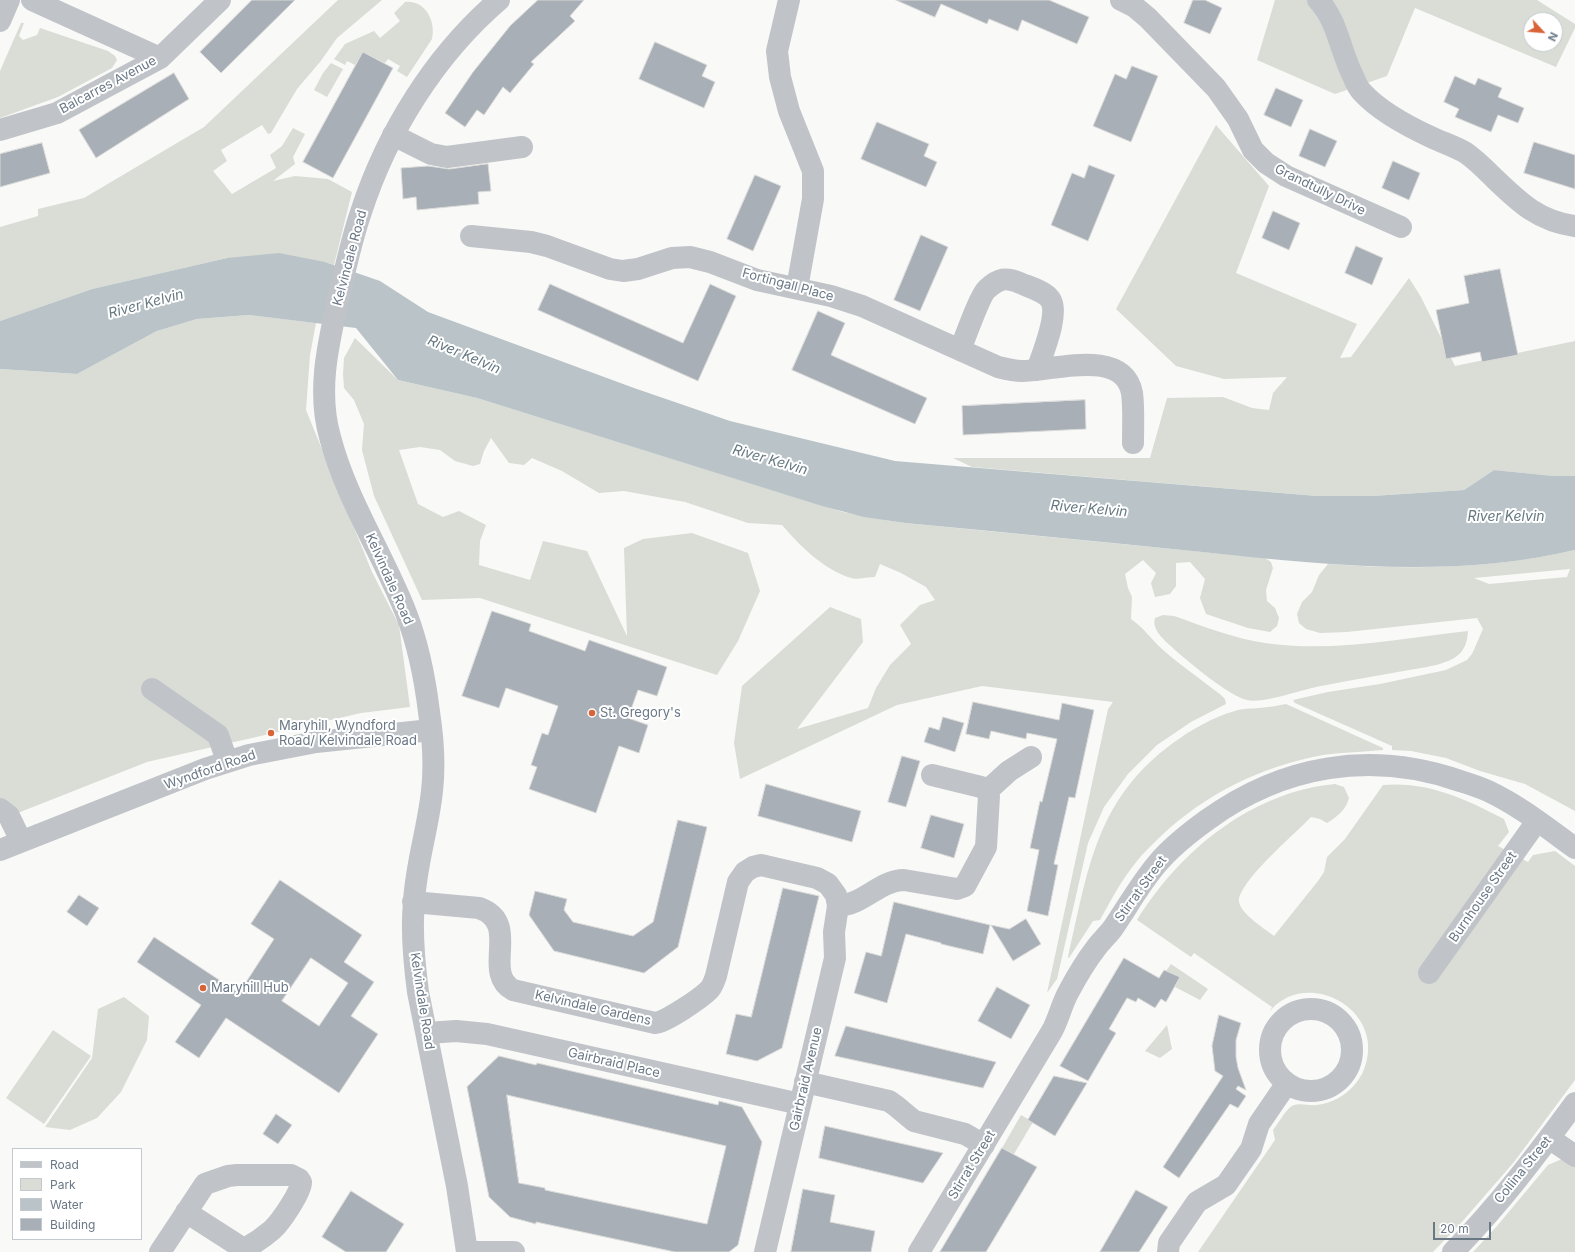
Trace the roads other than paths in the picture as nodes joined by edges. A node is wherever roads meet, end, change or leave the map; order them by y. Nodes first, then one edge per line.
1 (9, 0) edge
2 (32, 0) edge
3 (220, 0) edge
4 (499, 0) edge
5 (789, 0) edge
6 (1121, 0) edge
7 (1318, 0) edge
8 (0, 22) edge
9 (160, 58) junction
10 (0, 130) edge
11 (393, 135) junction
12 (522, 147) dead end
13 (1575, 226) edge
14 (1401, 227) dead end
15 (471, 236) dead end
16 (797, 288) junction
17 (960, 350) junction
18 (1038, 370) junction
19 (1133, 443) dead end
20 (152, 689) dead end
21 (431, 730) junction
22 (1031, 757) dead end
23 (227, 761) junction
24 (932, 775) dead end
25 (987, 791) junction
26 (0, 809) edge
27 (1537, 821) junction
28 (21, 841) junction
29 (1575, 848) edge
30 (0, 850) edge
31 (413, 902) junction
32 (838, 906) junction
33 (1429, 973) dead end
34 (427, 1033) junction
35 (805, 1082) junction
36 (1287, 1083) dead end
37 (1575, 1103) edge
38 (800, 1104) junction
39 (1549, 1138) junction
40 (984, 1145) junction
41 (1575, 1156) edge
42 (186, 1212) junction
43 (160, 1252) edge
44 (467, 1252) edge
45 (514, 1252) edge
46 (765, 1252) edge
47 (919, 1252) edge
48 (1168, 1252) edge
49 (1453, 1252) edge

1 - 8 street
2 - 9 street
3 - 9 street, Balcarres Avenue
4 - 11 street, Kelvindale Road
5 - 16 street
6 - 14 street, Grandtully Drive
7 - 13 street
9 - 10 street, Balcarres Avenue
11 - 12 street
11 - 21 street, Kelvindale Road
15 - 16 street, Fortingall Place
16 - 17 street, Fortingall Place
17 - 18 street, Fortingall Place
17 - 18 street
18 - 19 street, Fortingall Place
20 - 23 street
21 - 23 street, Wyndford Road
21 - 31 street, Kelvindale Road
22 - 25 street
23 - 28 street, Wyndford Road
24 - 25 street
25 - 32 street
26 - 28 street
27 - 29 street, Stirrat Street
27 - 33 street, Burnhouse Street
27 - 40 street, Stirrat Street
28 - 30 street, Wyndford Road
31 - 32 street, Kelvindale Gardens
31 - 34 street, Kelvindale Road
32 - 35 street, Gairbraid Avenue
34 - 38 street, Gairbraid Place
34 - 44 street, Kelvindale Road
35 - 38 street, Gairbraid Avenue
35 - 40 street
36 - 48 street
37 - 39 street, Collina Street
38 - 46 street, Gairbraid Avenue
39 - 41 street
39 - 49 street, Collina Street
40 - 47 street, Stirrat Street
42 - 42 street
42 - 43 street
44 - 45 street

